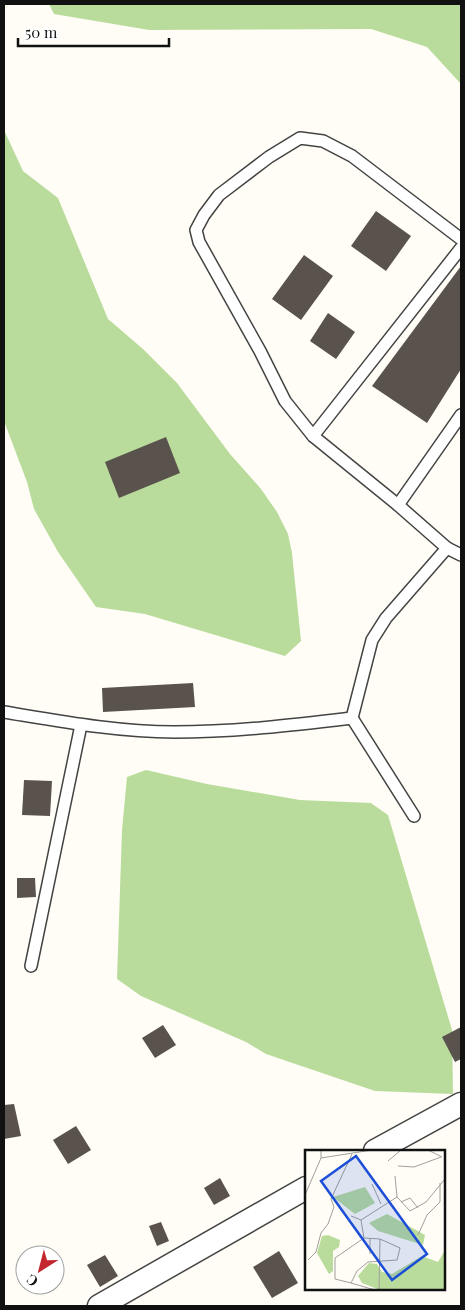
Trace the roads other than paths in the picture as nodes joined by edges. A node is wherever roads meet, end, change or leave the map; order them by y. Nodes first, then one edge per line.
1 (461, 239) edge
2 (461, 248) edge
3 (461, 414) edge
4 (313, 436) junction
5 (398, 505) junction
6 (447, 548) junction
7 (461, 555) edge
8 (4, 712) edge
9 (352, 718) junction
10 (81, 725) junction
11 (414, 816) dead end
12 (31, 966) dead end
13 (461, 1104) edge
14 (377, 1150) edge
15 (305, 1189) edge
16 (99, 1306) edge

1 - 4 lane
2 - 4 lane
3 - 5 lane
4 - 5 lane
5 - 6 lane
6 - 7 lane
6 - 9 lane
8 - 10 lane
9 - 10 lane
9 - 11 lane
10 - 12 lane
13 - 14 street
15 - 16 street

